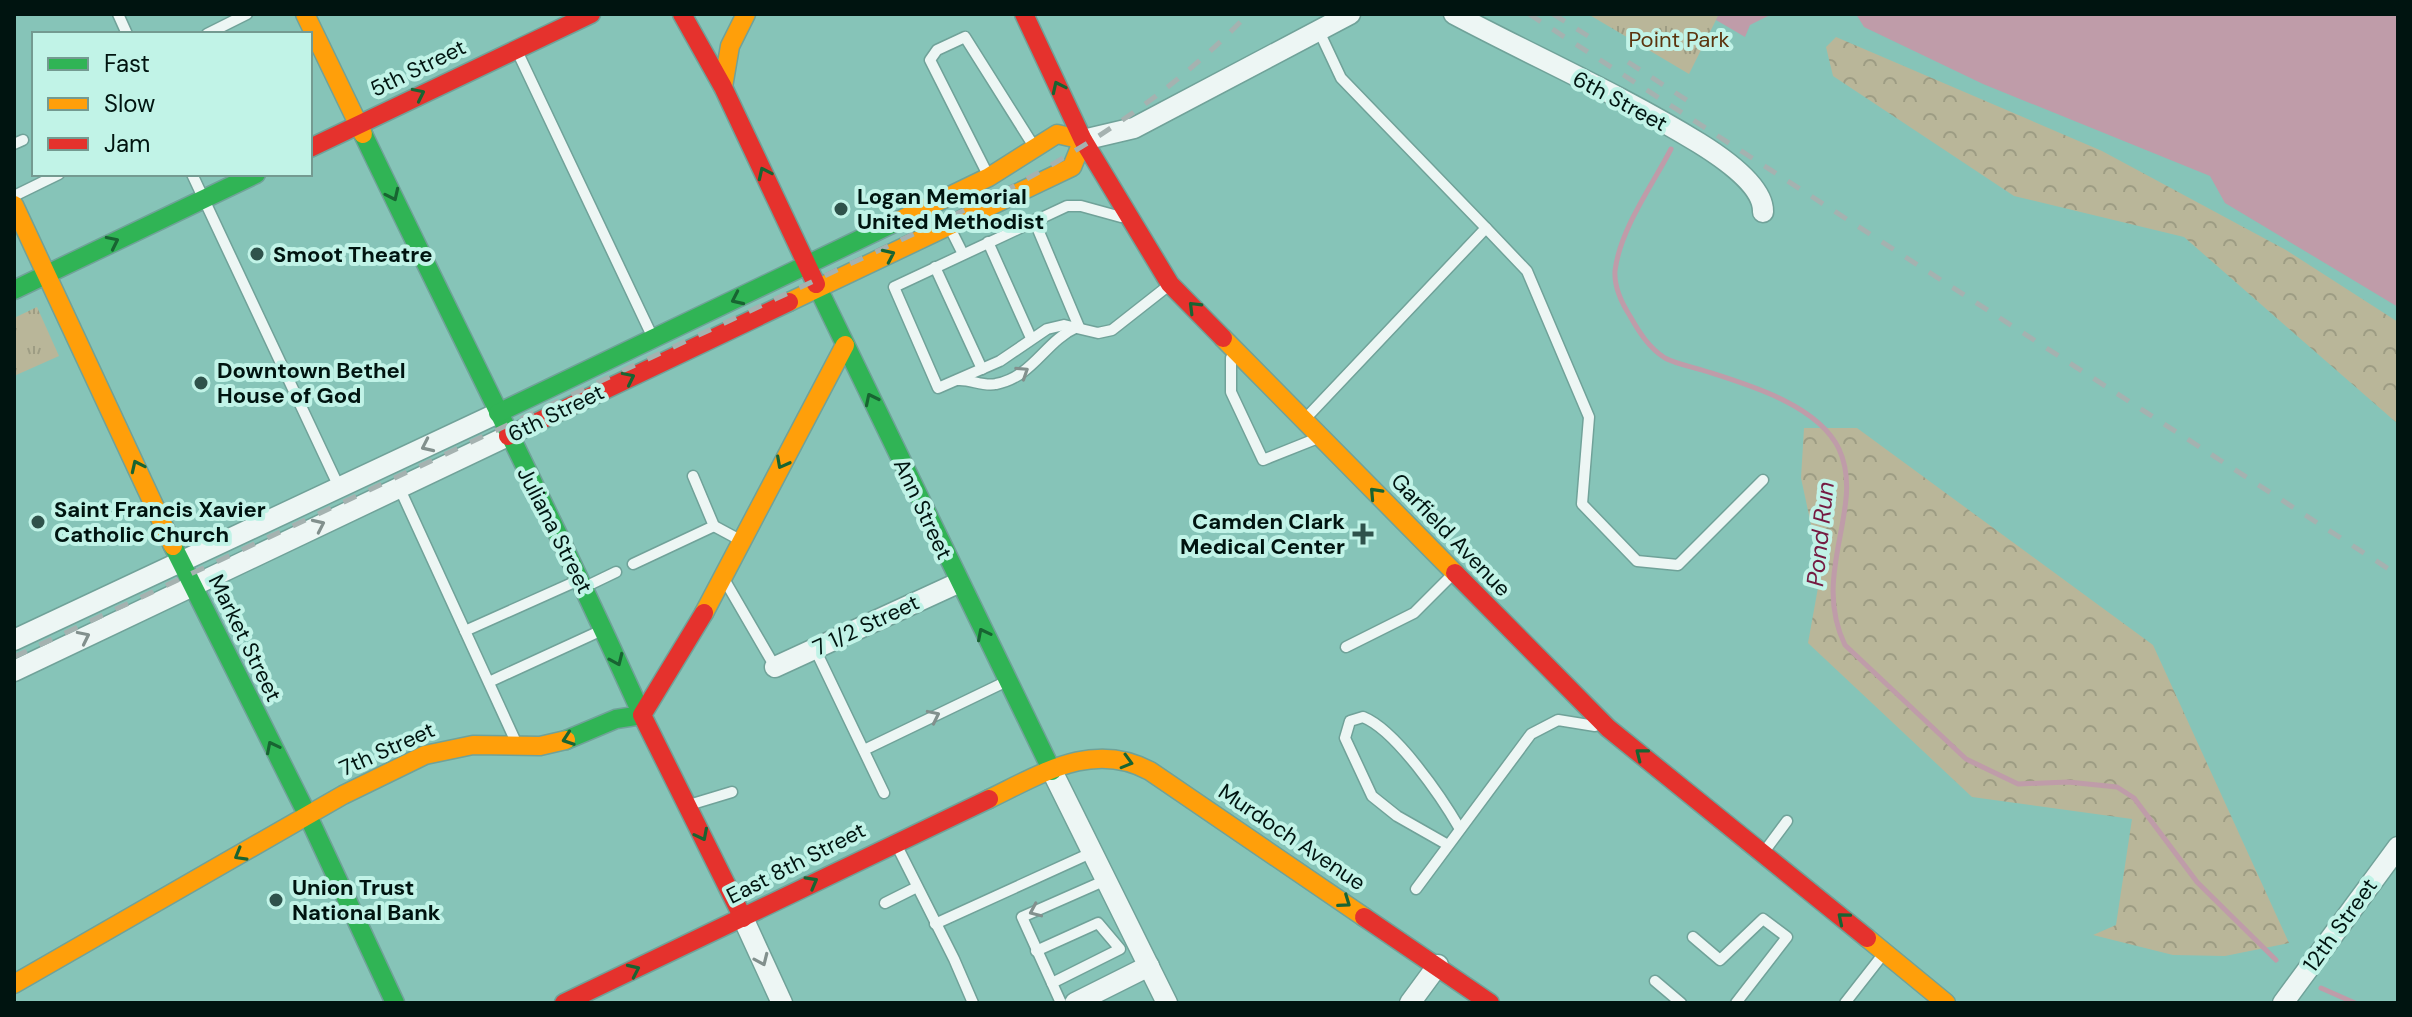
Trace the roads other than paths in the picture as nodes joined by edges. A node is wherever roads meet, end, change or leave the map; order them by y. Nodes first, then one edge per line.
1 (247, 14) edge
2 (305, 14) edge
3 (591, 14) edge
4 (682, 14) edge
5 (746, 14) edge
6 (1024, 14) edge
7 (1350, 14) edge
8 (1454, 14) edge
9 (1318, 29) junction
10 (211, 32) edge
11 (515, 47) junction
12 (723, 87) junction
13 (360, 124) junction
14 (1083, 140) junction
15 (312, 147) edge
16 (1035, 148) junction
17 (55, 176) edge
18 (193, 176) edge
19 (252, 176) edge
20 (989, 177) junction
21 (14, 196) edge
22 (204, 199) junction
23 (14, 205) edge
24 (1763, 212) dead end
25 (1034, 220) junction
26 (1131, 220) junction
27 (949, 226) junction
28 (1486, 228) junction
29 (988, 242) junction
30 (963, 254) junction
31 (808, 266) junction
32 (935, 267) junction
33 (47, 274) junction
34 (1170, 284) junction
35 (819, 288) junction
36 (14, 290) edge
37 (1079, 327) junction
38 (1031, 338) junction
39 (653, 339) junction
40 (1228, 342) junction
41 (845, 345) junction
42 (664, 361) junction
43 (982, 369) junction
44 (953, 381) junction
45 (498, 413) junction
46 (1305, 419) junction
47 (508, 436) junction
48 (1327, 442) junction
49 (693, 476) dead end
50 (1763, 480) dead end
51 (339, 487) junction
52 (399, 487) junction
53 (714, 526) junction
54 (742, 541) junction
55 (181, 563) junction
56 (633, 564) dead end
57 (616, 572) dead end
58 (1454, 574) junction
59 (723, 577) junction
60 (583, 583) junction
61 (958, 583) junction
62 (191, 584) junction
63 (604, 630) junction
64 (465, 631) junction
65 (16, 633) edge
66 (1346, 647) dead end
67 (815, 649) junction
68 (775, 667) joint
69 (14, 671) edge
70 (1007, 681) junction
71 (489, 682) junction
72 (642, 715) junction
73 (1608, 728) junction
74 (1031, 729) junction
75 (518, 747) junction
76 (864, 750) junction
77 (1052, 771) junction
78 (1017, 787) junction
79 (732, 792) dead end
80 (884, 793) dead end
81 (687, 806) junction
82 (308, 816) junction
83 (1787, 821) dead end
84 (1460, 829) junction
85 (894, 841) junction
86 (1448, 845) junction
87 (2398, 847) edge
88 (1093, 852) junction
89 (1764, 853) junction
90 (1106, 880) junction
91 (917, 887) junction
92 (1416, 889) dead end
93 (885, 903) dead end
94 (743, 918) junction
95 (935, 924) junction
96 (1693, 937) dead end
97 (1036, 951) junction
98 (1885, 953) junction
99 (1438, 965) junction
100 (1149, 966) junction
101 (1655, 981) dead end
102 (1052, 983) junction
103 (14, 984) edge
104 (593, 997) edge
105 (395, 1003) edge
106 (564, 1003) edge
107 (782, 1003) edge
108 (973, 1003) edge
109 (1061, 1003) edge
110 (1075, 1003) edge
111 (1167, 1003) edge
112 (1410, 1003) edge
113 (1490, 1003) edge
114 (1681, 1003) edge
115 (1736, 1003) edge
116 (1845, 1003) edge
117 (1946, 1003) edge
118 (2283, 1003) edge

1 - 10 lane
2 - 13 main road, Juliana Street
3 - 11 main road, 5th Street
4 - 12 main road, Ann Street
5 - 12 main road
14 -> 6 main road, Garfield Avenue
7 - 9 street, 6th Street
8 - 24 street, 6th Street
9 - 14 street, 6th Street
9 - 28 lane
13 -> 11 main road, 5th Street
11 - 39 lane
31 -> 12 main road, Ann Street
13 - 15 main road, 5th Street
13 -> 45 main road, Juliana Street
14 - 16 main road, 6th Street
14 - 26 main road, Garfield Avenue
14 - 27 main road, 6th Street
16 - 20 main road, 6th Street
16 - 20 lane
17 - 21 lane
18 - 22 lane
19 - 22 main road
20 - 31 main road, 6th Street
33 -> 22 main road
22 - 51 lane
23 - 33 main road, Market Street
25 - 26 lane
25 - 29 lane
25 - 37 lane
26 - 34 main road, Garfield Avenue
27 - 30 lane
35 -> 27 main road, 6th Street
28 - 46 lane
28 - 50 lane
29 - 30 lane
29 - 38 lane
30 - 32 lane
31 - 35 main road, Ann Street
31 -> 39 main road, 6th Street
32 - 43 lane
32 - 44 lane
33 - 36 main road
55 -> 33 main road, Market Street
34 - 37 lane
40 -> 34 main road, Garfield Avenue
35 - 41 main road, Ann Street
35 - 42 main road, 6th Street
37 - 38 lane
44 -> 37 lane
38 - 43 lane
39 - 42 lane
39 - 45 main road, 6th Street
40 - 46 main road, Garfield Avenue
40 - 48 lane
41 -> 54 main road
61 -> 41 main road, Ann Street
47 -> 42 main road, 6th Street
43 - 44 lane
45 - 47 main road, Juliana Street
45 -> 51 street, 6th Street
46 - 48 main road, Garfield Avenue
47 - 52 street, 6th Street
47 - 60 main road, Juliana Street
58 -> 48 main road, Garfield Avenue
49 - 53 lane
51 - 55 street, 6th Street
62 -> 52 street, 6th Street
52 - 64 lane
53 - 54 lane
53 - 56 lane
54 - 59 main road
55 - 62 main road, Market Street
55 - 65 street, 6th Street
57 - 60 lane
58 - 66 lane
58 - 73 main road, Garfield Avenue
59 - 68 lane
59 - 72 main road
60 - 63 main road, Juliana Street
60 - 64 lane
61 - 67 street, 7 1/2 Street
70 -> 61 main road, Ann Street
69 -> 62 street, 6th Street
82 -> 62 main road, Market Street
63 - 71 lane
63 -> 72 main road, Juliana Street
64 - 71 lane
67 - 68 street, 7 1/2 Street
67 - 76 lane
70 - 74 main road, Ann Street
76 -> 70 lane
71 - 75 lane
72 -> 75 main road, 7th Street
72 - 81 main road, Juliana Street
73 - 84 lane
89 -> 73 main road, Garfield Avenue
74 - 77 main road, Ann Street
74 - 78 main road
75 - 82 main road, 7th Street
76 - 80 lane
77 - 78 main road, East 8th Street
77 - 88 street, Ann Street
77 -> 99 main road, Murdoch Avenue
78 - 85 main road, East 8th Street
79 - 81 lane
81 -> 94 main road, Juliana Street
82 -> 103 main road, 7th Street
82 - 105 main road, Market Street
83 - 89 lane
84 - 86 lane
84 - 86 lane
85 - 91 lane
94 -> 85 main road, East 8th Street
86 - 92 lane
87 - 118 street, 12th Street
88 - 90 street, Ann Street
88 - 95 lane
98 -> 89 main road, Garfield Avenue
90 -> 97 lane
90 - 100 street, Ann Street
91 - 93 lane
91 - 95 lane
104 -> 94 main road, East 8th Street
94 -> 107 street, Juliana Street
95 - 108 lane
96 - 115 lane
97 - 102 lane
97 - 102 lane
98 - 116 lane
98 - 117 main road, Garfield Avenue
99 - 112 street
99 - 113 main road, Murdoch Avenue
100 - 110 street
100 - 111 street, Ann Street
101 - 114 lane
102 - 109 lane
104 - 106 main road, East 8th Street

